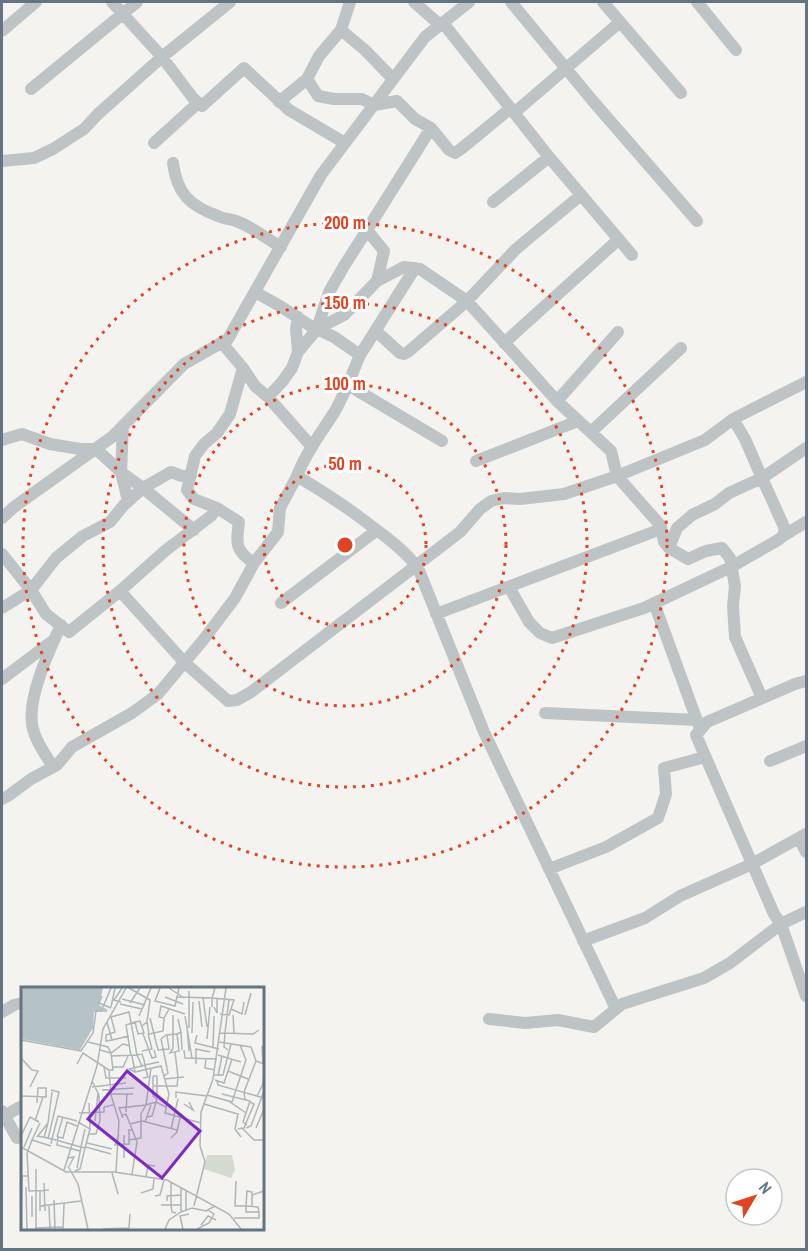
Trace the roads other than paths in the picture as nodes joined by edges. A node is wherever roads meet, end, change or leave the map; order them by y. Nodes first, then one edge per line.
1 (36, 2) edge
2 (112, 2) edge
3 (136, 2) edge
4 (230, 2) edge
5 (350, 2) edge
6 (414, 2) edge
7 (469, 2) edge
8 (511, 2) edge
9 (603, 2) edge
10 (697, 2) edge
11 (123, 12) junction
12 (620, 22) junction
13 (441, 24) junction
14 (341, 30) junction
15 (2, 31) edge
16 (736, 50) dead end
17 (162, 57) junction
18 (566, 68) junction
19 (307, 79) junction
20 (393, 79) junction
21 (31, 89) dead end
22 (681, 93) dead end
23 (279, 102) junction
24 (198, 103) junction
25 (374, 105) junction
26 (512, 110) junction
27 (431, 128) junction
28 (154, 143) dead end
29 (345, 143) junction
30 (549, 157) junction
31 (2, 161) edge
32 (173, 163) dead end
33 (581, 195) junction
34 (493, 202) dead end
35 (697, 221) dead end
36 (368, 230) junction
37 (619, 239) junction
38 (281, 248) junction
39 (384, 251) junction
40 (632, 255) dead end
41 (409, 268) junction
42 (377, 281) junction
43 (255, 292) junction
44 (467, 301) junction
45 (298, 317) junction
46 (317, 328) junction
47 (376, 331) junction
48 (618, 332) dead end
49 (222, 343) junction
50 (504, 343) junction
51 (681, 348) dead end
52 (298, 352) junction
53 (360, 355) junction
54 (243, 368) junction
55 (807, 382) edge
56 (348, 385) junction
57 (268, 397) junction
58 (557, 401) junction
59 (733, 419) junction
60 (578, 421) junction
61 (123, 426) junction
62 (591, 432) junction
63 (2, 440) edge
64 (442, 441) dead end
65 (312, 447) junction
66 (807, 448) edge
67 (96, 449) junction
68 (476, 461) dead end
69 (121, 472) junction
70 (191, 475) junction
71 (297, 476) junction
72 (617, 476) junction
73 (762, 478) junction
74 (143, 488) junction
75 (128, 501) junction
76 (217, 508) junction
77 (2, 518) edge
78 (807, 522) edge
79 (661, 529) junction
80 (194, 530) junction
81 (377, 530) junction
82 (783, 536) junction
83 (669, 548) junction
84 (2, 554) edge
85 (254, 563) junction
86 (416, 566) junction
87 (731, 567) junction
88 (509, 587) junction
89 (31, 590) junction
90 (120, 591) junction
91 (281, 603) dead end
92 (654, 603) junction
93 (2, 608) edge
94 (436, 614) junction
95 (61, 625) junction
96 (54, 640) junction
97 (184, 662) junction
98 (2, 679) edge
99 (807, 681) edge
100 (762, 698) junction
101 (545, 713) dead end
102 (699, 725) junction
103 (807, 746) edge
104 (705, 757) junction
105 (770, 761) dead end
106 (52, 767) junction
107 (2, 799) edge
108 (803, 836) edge
109 (807, 852) edge
110 (752, 864) junction
111 (549, 869) junction
112 (807, 912) edge
113 (781, 924) junction
114 (583, 941) junction
115 (803, 976) edge
116 (807, 996) edge
117 (21, 1003) edge
118 (616, 1009) junction
119 (2, 1012) edge
120 (489, 1019) dead end
121 (21, 1106) edge
122 (2, 1115) edge
123 (17, 1138) dead end

1 - 15 street
2 - 11 street
3 - 11 street
4 - 17 street
5 - 14 street
6 - 13 street
7 - 13 street
8 - 18 street
9 - 12 street
10 - 16 street
11 - 17 street
11 - 21 street
12 - 18 street
12 - 22 street
13 - 20 street
13 - 26 street
14 - 19 street
14 - 20 street
17 - 24 street
17 - 31 street
18 - 26 street
18 - 35 street
19 - 23 street
19 - 25 street
20 - 25 street
23 - 24 street
23 - 29 street
24 - 28 street
25 - 27 street
25 - 29 street
26 - 27 street
26 - 30 street
27 - 36 street
29 - 38 street
30 - 33 street
30 - 34 street
32 - 38 street
33 - 37 street
33 - 44 street
36 - 39 street
36 - 46 street
37 - 40 street
37 - 50 street
38 - 43 street
39 - 41 street
39 - 42 street
41 - 42 street
41 - 44 street
41 - 47 street
42 - 46 street
43 - 45 street
43 - 49 street
44 - 47 street
44 - 50 street
45 - 46 street
45 - 52 street
46 - 52 street
46 - 53 street
47 - 53 street
48 - 58 street
49 - 54 street
49 - 61 street
50 - 58 street
51 - 62 street
52 - 57 street
53 - 56 street
54 - 57 street
54 - 70 street
55 - 59 street
56 - 64 street
56 - 65 street
57 - 65 street
58 - 60 street
59 - 72 street
59 - 73 street
60 - 62 street
60 - 68 street
61 - 67 street
61 - 69 street
62 - 72 street
63 - 67 street
65 - 71 street
66 - 73 street
67 - 69 street
67 - 77 street
69 - 74 street
69 - 75 street
70 - 74 street
70 - 76 street
71 - 81 street
71 - 85 street
72 - 79 street
72 - 86 street
73 - 82 street
73 - 83 street
74 - 75 street
74 - 80 street
75 - 89 street
76 - 80 street
76 - 85 street
78 - 82 street
79 - 83 street
79 - 88 street
80 - 90 street
81 - 86 street
81 - 91 street
82 - 87 street
83 - 87 street
84 - 89 street
85 - 97 street
86 - 94 street
86 - 97 street
87 - 92 street
87 - 100 street
88 - 92 street
88 - 94 street
89 - 93 street
89 - 95 street
90 - 95 street
90 - 97 street
92 - 102 street
94 - 111 street
95 - 96 street
96 - 98 street
96 - 106 street
97 - 106 street
99 - 100 street
100 - 102 street
101 - 102 street
102 - 104 street
103 - 105 street
104 - 110 street
104 - 111 street
106 - 107 street
108 - 109 street
108 - 110 street
110 - 113 street
110 - 114 street
111 - 114 street
112 - 113 street
113 - 115 street
113 - 118 street
114 - 118 street
115 - 116 street
117 - 119 street
118 - 120 street
121 - 122 street
122 - 123 street

